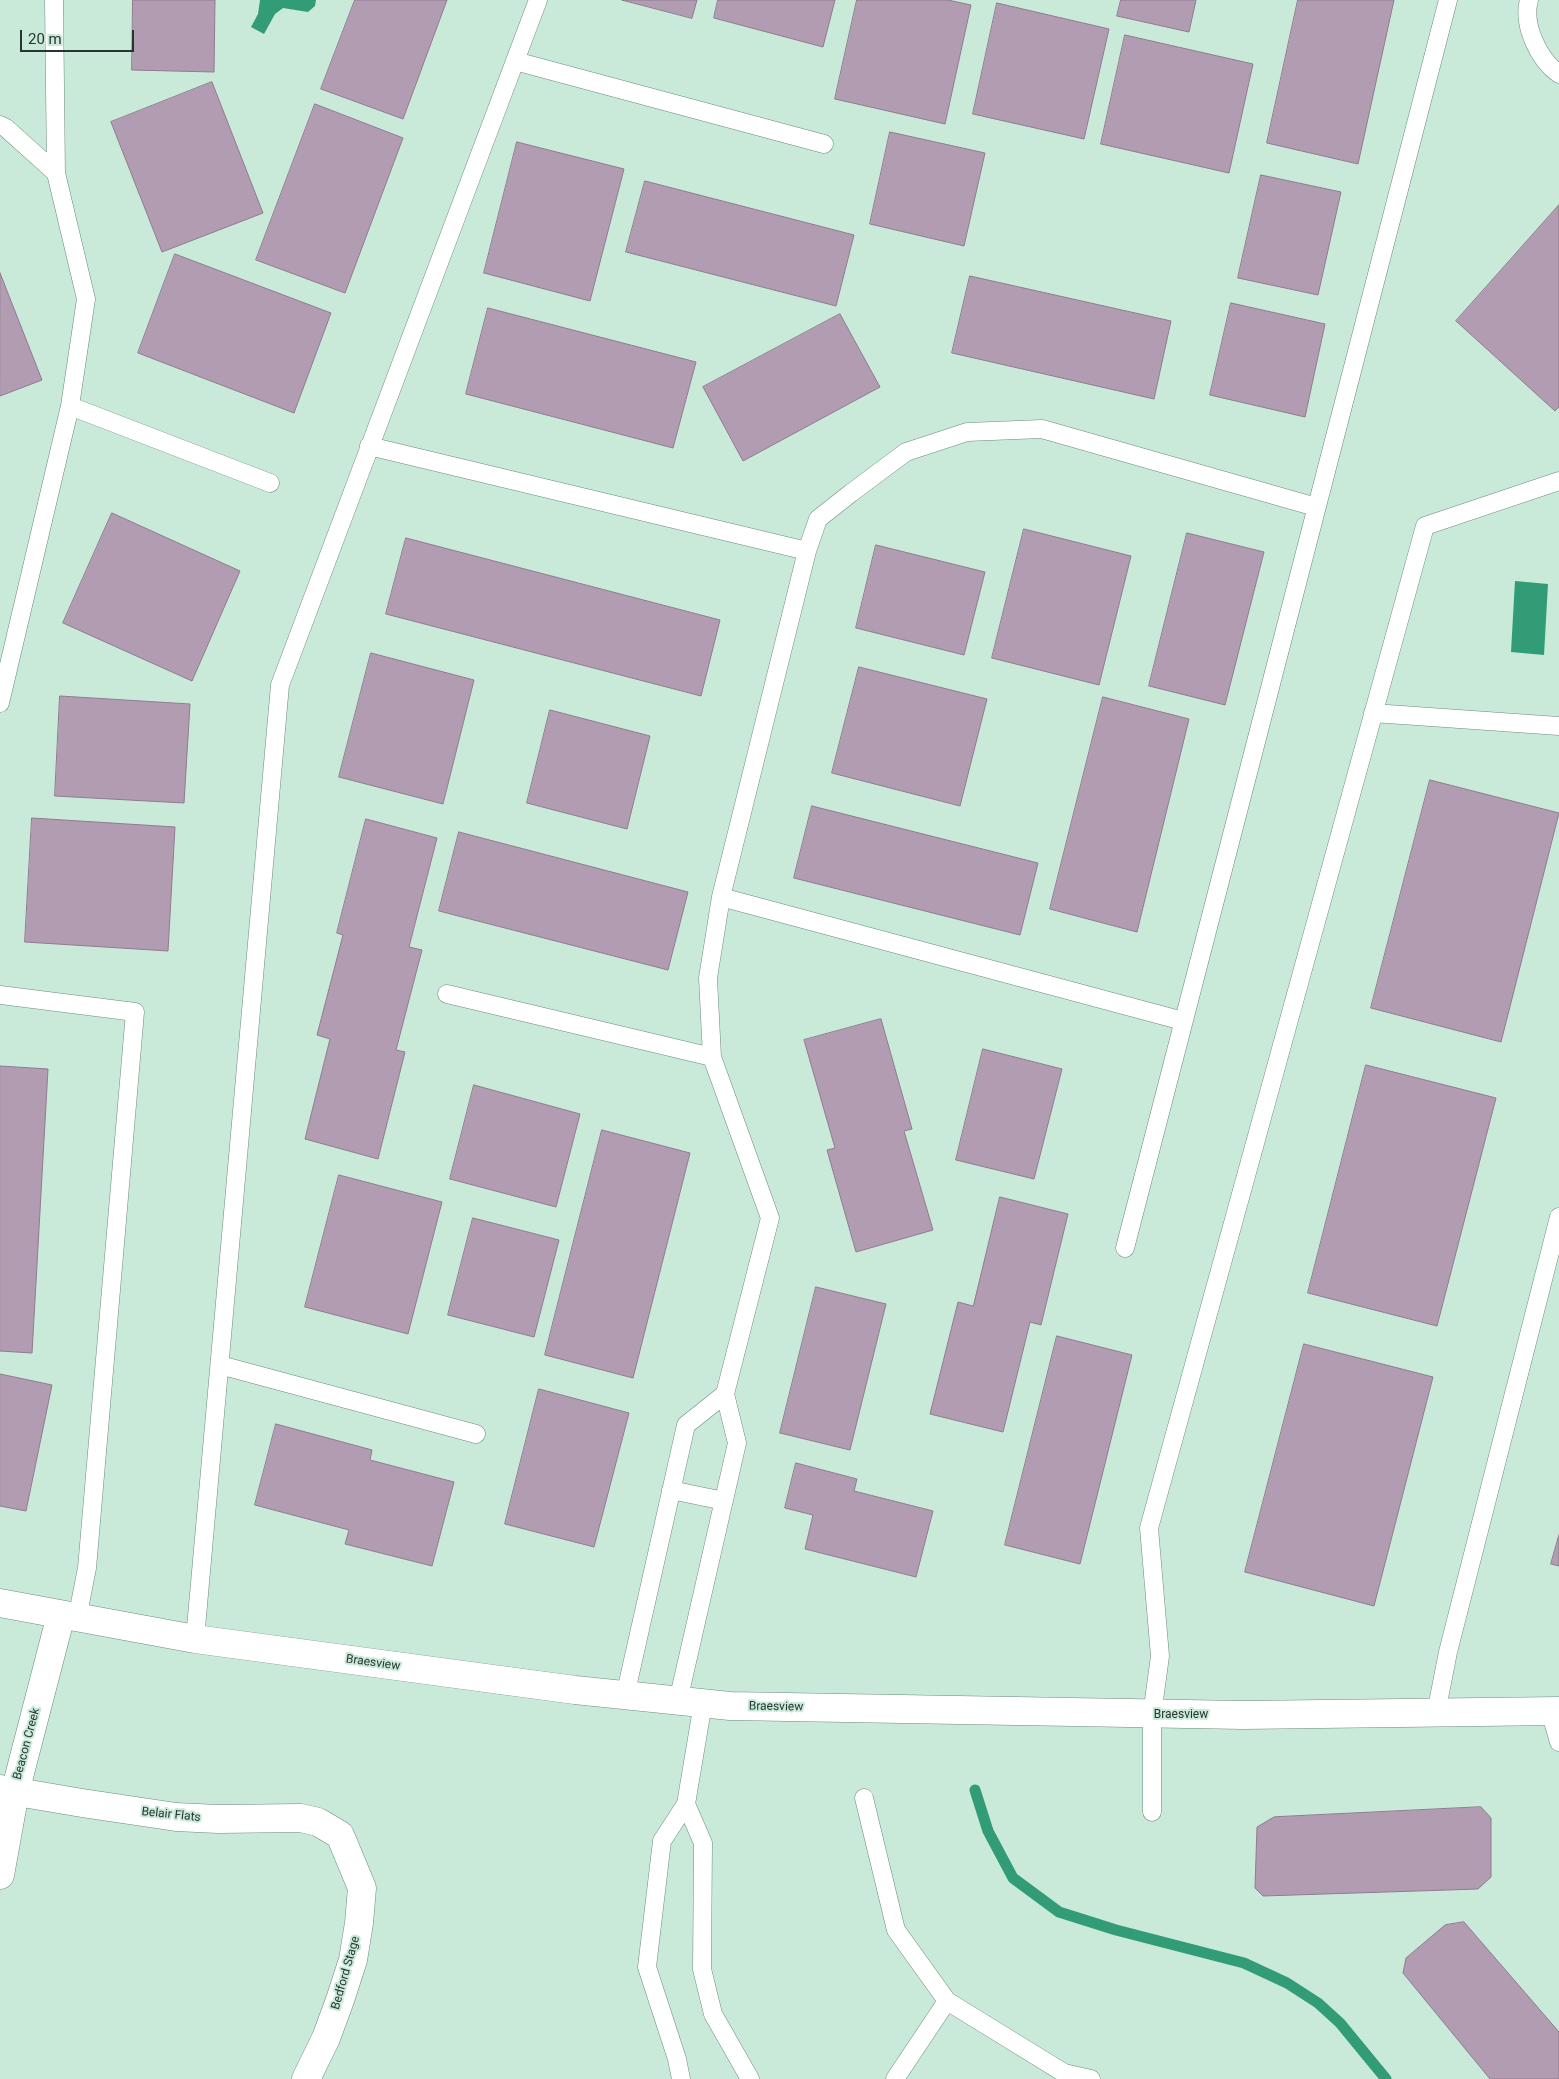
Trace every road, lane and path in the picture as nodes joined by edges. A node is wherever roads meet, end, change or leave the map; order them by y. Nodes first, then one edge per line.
1 (54, 0) edge
2 (538, 0) edge
3 (1448, 0) edge
4 (1528, 0) edge
5 (515, 61) junction
6 (1559, 74) edge
7 (0, 125) edge
8 (824, 144) dead end
9 (56, 173) junction
10 (70, 406) junction
11 (369, 446) junction
12 (1559, 481) edge
13 (270, 483) dead end
14 (1316, 507) junction
15 (807, 552) junction
16 (0, 703) edge
17 (1373, 713) junction
18 (1559, 726) edge
19 (721, 897) junction
20 (447, 994) dead end
21 (0, 995) edge
22 (1183, 1021) junction
23 (712, 1057) junction
24 (1559, 1217) edge
25 (1125, 1248) dead end
26 (220, 1365) junction
27 (725, 1394) junction
28 (476, 1434) dead end
29 (671, 1490) junction
30 (724, 1501) junction
31 (0, 1604) edge
32 (69, 1617) junction
33 (195, 1639) junction
34 (625, 1696) junction
35 (690, 1702) junction
36 (1554, 1711) edge
37 (1436, 1712) junction
38 (1152, 1715) junction
39 (1559, 1742) edge
40 (8, 1790) edge
41 (864, 1798) dead end
42 (686, 1804) junction
43 (1152, 1812) dead end
44 (340, 1835) joint
45 (0, 1875) edge
46 (946, 2001) junction
47 (306, 2079) edge
48 (682, 2079) edge
49 (750, 2079) edge
50 (895, 2079) edge
51 (1091, 2079) edge

1 - 9 lane
2 - 5 lane
3 - 14 lane
4 - 6 lane
5 - 8 lane
5 - 11 lane
7 - 9 lane
9 - 10 lane
10 - 13 lane
10 - 16 lane
11 - 15 lane
11 - 26 lane
12 - 17 lane
14 - 15 lane
14 - 22 lane
15 - 19 lane
17 - 18 lane
17 - 38 lane
19 - 22 lane
19 - 23 lane
20 - 23 lane
21 - 32 lane
22 - 25 lane
23 - 27 lane
24 - 37 lane
26 - 28 lane
26 - 33 lane
27 - 29 lane
27 - 30 lane
29 - 30 lane
29 - 34 lane
30 - 35 lane
31 - 32 street, Braesview
32 - 33 street, Braesview
32 - 40 street, Beacon Creek
33 - 34 street, Braesview
34 - 35 street, Braesview
35 - 38 street, Braesview
35 - 42 lane
36 - 37 street, Braesview
36 - 39 lane
37 - 38 street, Braesview
38 - 43 lane
40 - 44 street, Belair Flats
40 - 45 street, Beacon Creek
41 - 46 lane
42 - 48 lane
42 - 49 lane
44 - 47 street, Bedford Stage
46 - 50 lane
46 - 51 lane

